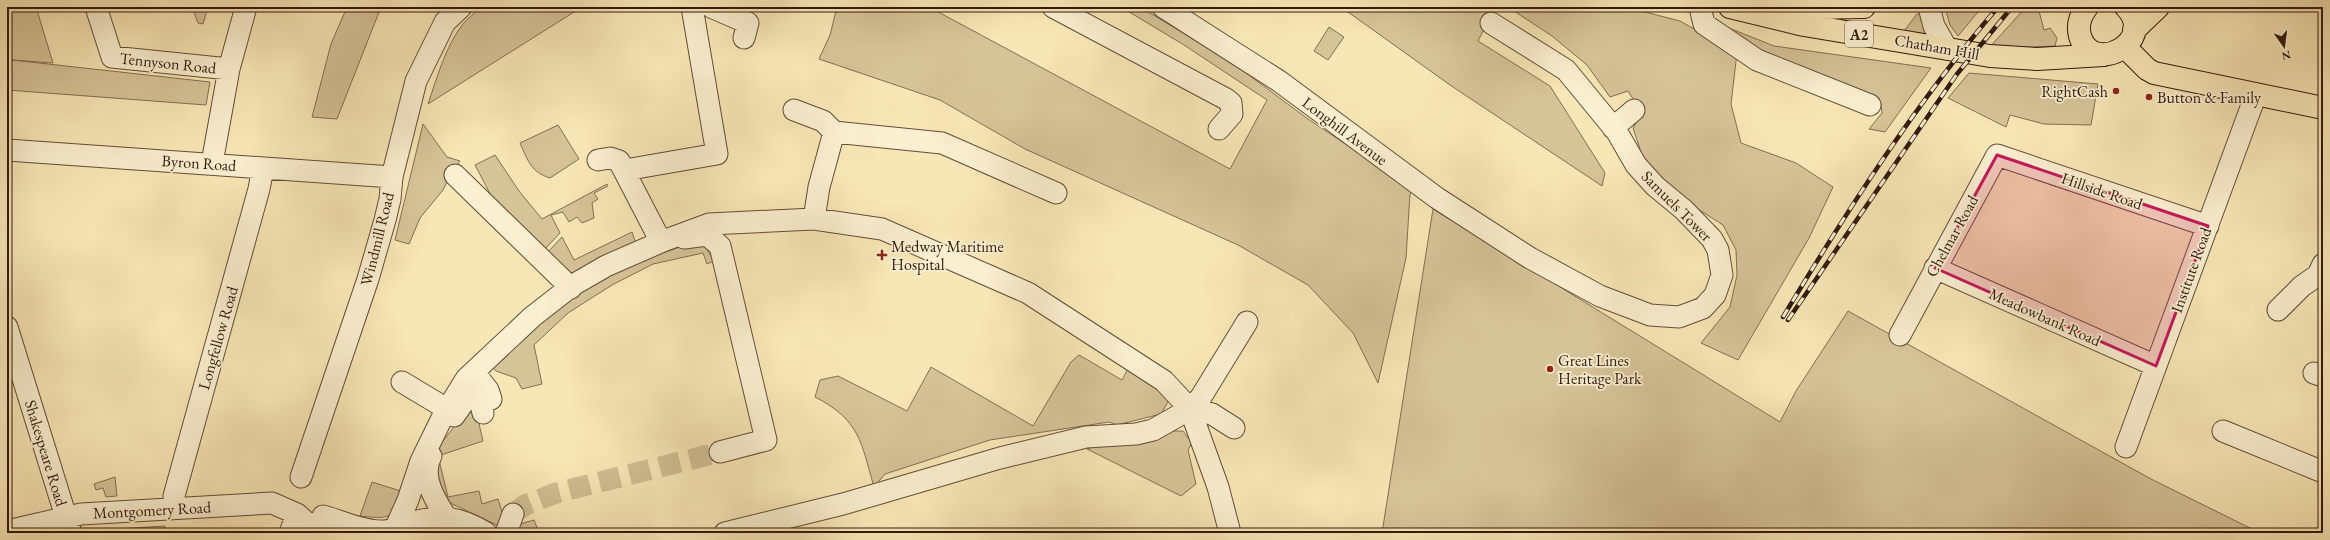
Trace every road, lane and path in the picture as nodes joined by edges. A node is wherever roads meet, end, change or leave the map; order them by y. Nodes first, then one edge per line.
1 (96, 7) edge
2 (246, 7) edge
3 (461, 7) edge
4 (692, 7) edge
5 (711, 7) edge
6 (1053, 7) edge
7 (1164, 7) edge
8 (1700, 7) edge
9 (1730, 7) edge
10 (1864, 7) edge
11 (1929, 7) edge
12 (2087, 7) edge
13 (2126, 7) edge
14 (2158, 7) edge
15 (1772, 16) junction
16 (1491, 23) dead end
17 (744, 38) dead end
18 (2130, 39) junction
19 (1947, 49) junction
20 (2104, 55) junction
21 (229, 69) junction
22 (2256, 94) junction
23 (1870, 106) dead end
24 (2323, 108) edge
25 (794, 110) dead end
26 (1634, 110) dead end
27 (1613, 128) junction
28 (1219, 129) dead end
29 (834, 132) junction
30 (7, 150) edge
31 (1997, 155) joint
32 (598, 160) dead end
33 (212, 163) junction
34 (263, 168) junction
35 (625, 170) junction
36 (455, 175) dead end
37 (392, 177) junction
38 (1056, 193) dead end
39 (814, 219) junction
40 (2208, 226) junction
41 (662, 241) junction
42 (1526, 256) joint
43 (2323, 264) edge
44 (1935, 268) junction
45 (571, 288) junction
46 (2278, 310) dead end
47 (1247, 322) dead end
48 (1904, 326) dead end
49 (7, 327) edge
50 (2156, 366) junction
51 (402, 382) dead end
52 (461, 387) junction
53 (447, 409) junction
54 (1190, 409) junction
55 (1234, 428) dead end
56 (2223, 431) dead end
57 (2126, 447) dead end
58 (720, 452) tunnel mouth
59 (2323, 472) edge
60 (301, 477) dead end
61 (174, 508) junction
62 (513, 514) tunnel mouth
63 (440, 518) junction
64 (294, 524) edge
65 (69, 525) edge
66 (403, 530) edge
67 (7, 531) edge
68 (338, 533) edge
69 (486, 533) edge
70 (506, 533) edge
71 (725, 533) edge
72 (1230, 533) edge

1 - 21 street, Tennyson Road
2 - 21 street
3 - 37 street, Windmill Road
4 - 35 street
5 - 17 street
6 - 28 street
7 - 42 street, Longhill Avenue
8 - 23 street
9 - 15 main road, Chatham Hill / A2
10 - 15 main road, Chatham Hill / A2
11 - 19 street
12 - 20 main road
13 - 18 main road
14 - 18 main road
15 - 19 main road, Chatham Hill / A2
16 - 27 street, Samuels Tower
18 - 20 main road, Chatham Hill
18 - 22 main road
19 - 20 main road, Chatham Hill / A2
21 - 33 street
22 - 24 main road
22 - 40 street, Institute Road
25 - 29 street
26 - 27 street
27 - 42 street, Samuels Tower
29 - 38 street
29 - 39 street
30 - 33 street, Byron Road
31 - 40 street, Hillside Road
31 - 44 street, Chelmar Road
32 - 35 street
33 - 34 street, Byron Road
34 - 37 street, Byron Road
34 - 61 street, Longfellow Road
35 - 41 street
36 - 45 street
37 - 60 street, Windmill Road
39 - 41 street
39 - 54 street
40 - 50 street, Institute Road
41 - 45 street
41 - 58 street
43 - 46 street
44 - 48 street, Chelmar Road
44 - 50 street, Meadowbank Road
45 - 52 street
47 - 54 street
49 - 65 street, Shakespeare Road
50 - 57 street, Institute Road
51 - 53 street
52 - 53 street
52 - 63 street
53 - 66 street
54 - 55 street
54 - 71 street
54 - 72 street
56 - 59 street
61 - 64 street, Montgomery Road
61 - 65 street, Montgomery Road
62 - 70 street
63 - 66 street
63 - 69 street
64 - 66 street
64 - 68 street, Montgomery Road
65 - 67 street, Montgomery Road

